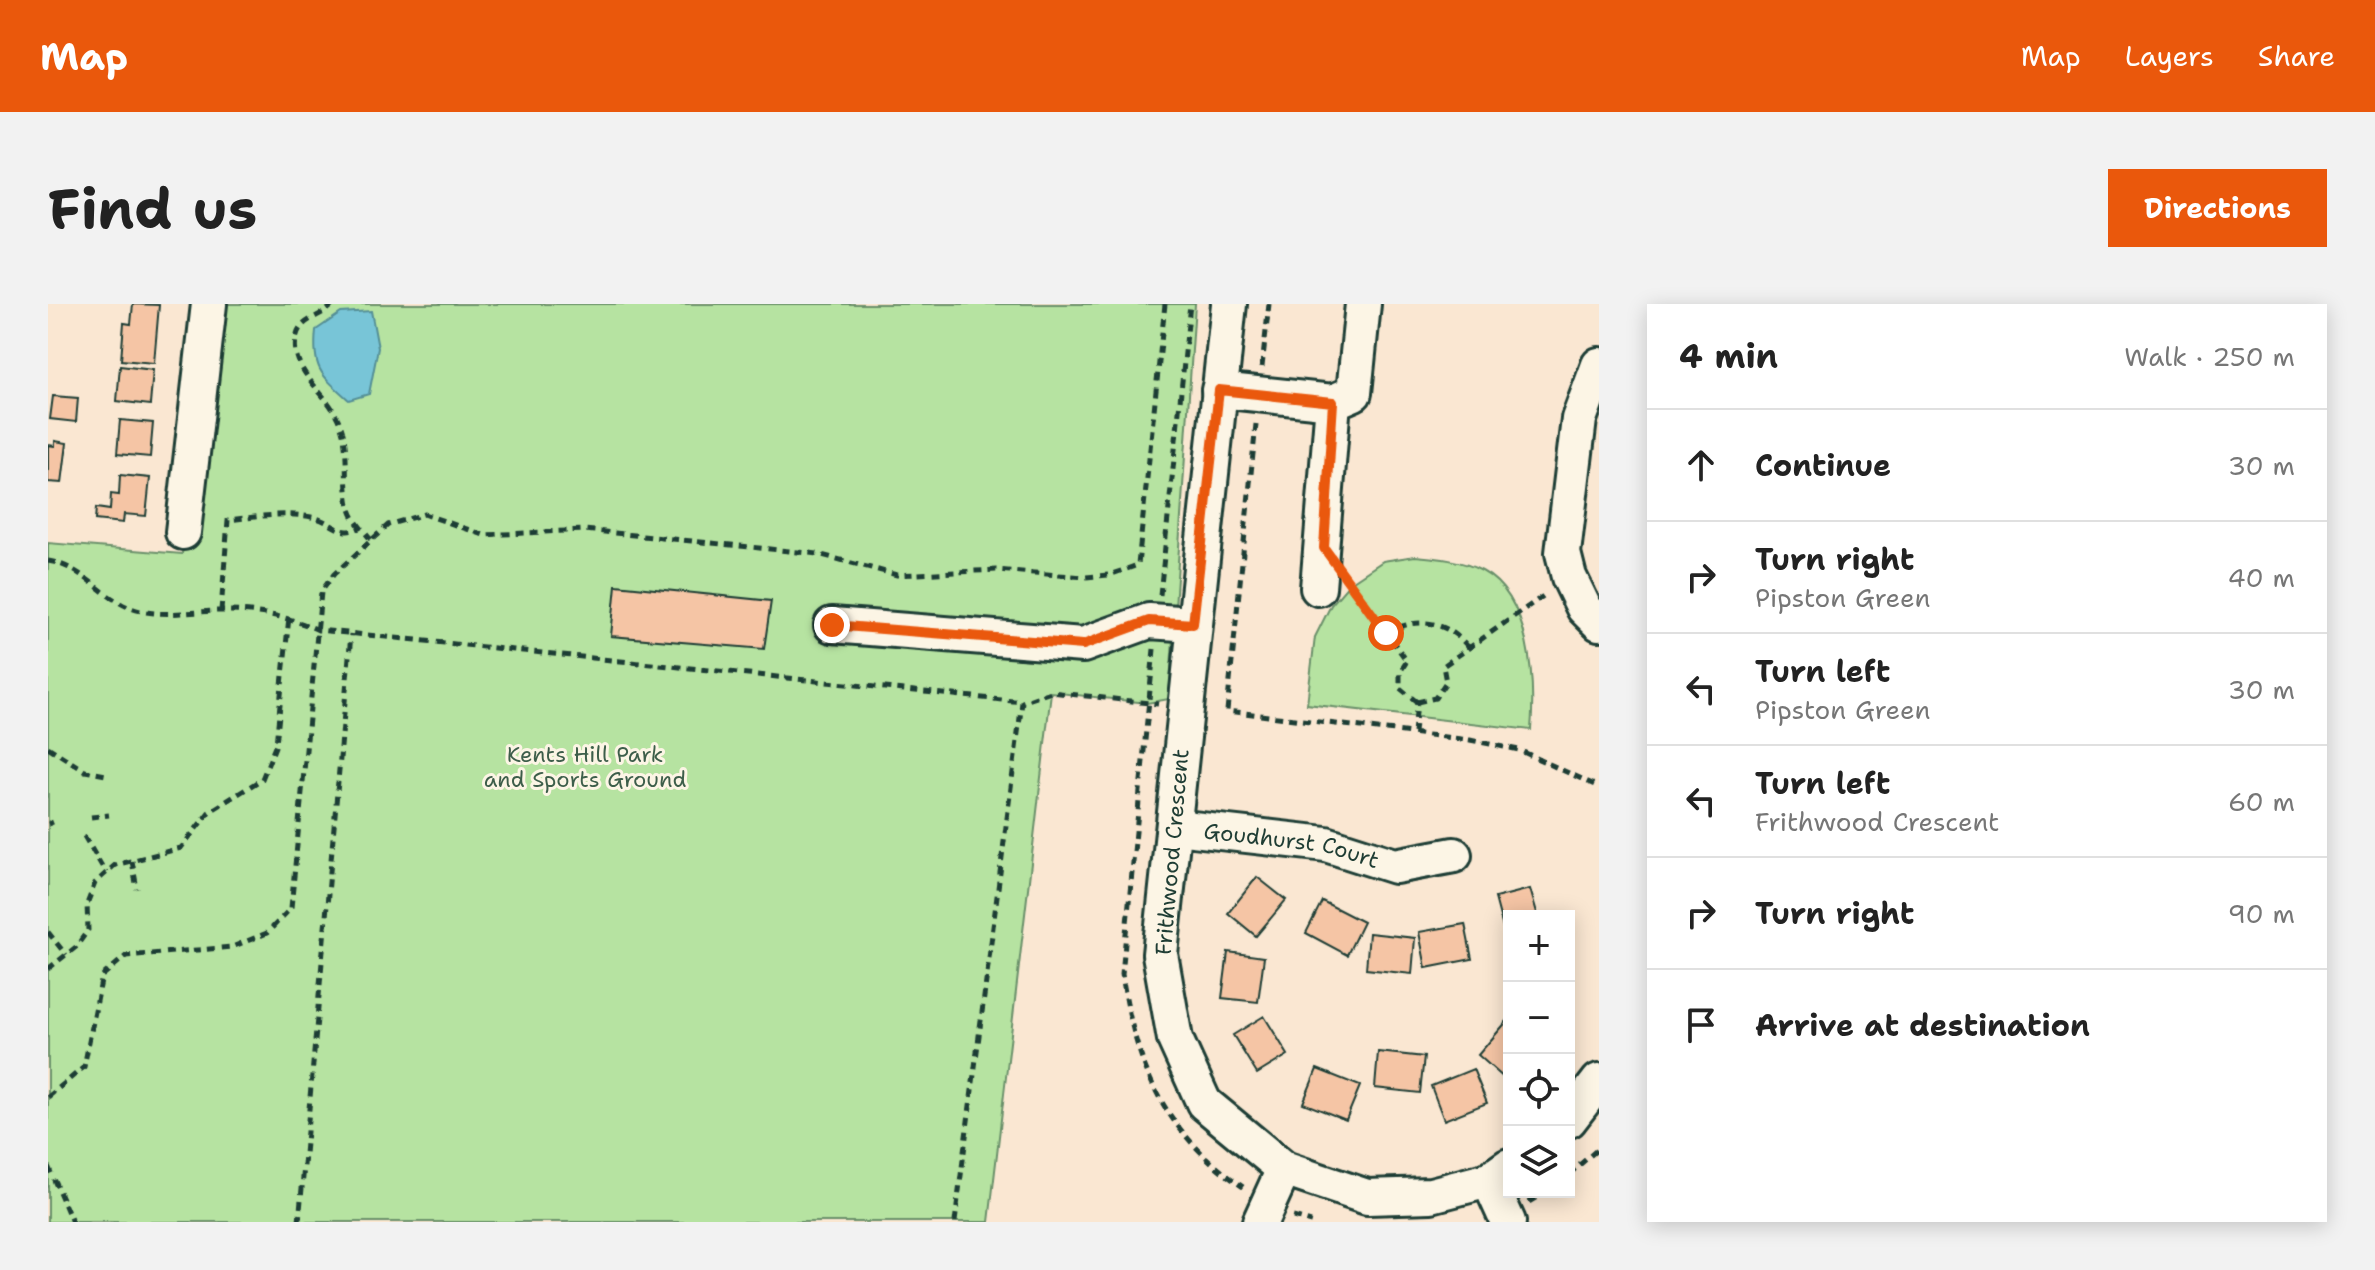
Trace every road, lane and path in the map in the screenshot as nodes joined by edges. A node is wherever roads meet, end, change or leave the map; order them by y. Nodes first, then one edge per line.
1 (209, 304) edge
2 (333, 304) edge
3 (1165, 304) edge
4 (1229, 304) edge
5 (1363, 304) edge
6 (1599, 365) edge
7 (1219, 390) junction
8 (1333, 402) junction
9 (361, 527) junction
10 (183, 532) dead end
11 (371, 540) junction
12 (1337, 550) junction
13 (48, 561) edge
14 (1569, 577) junction
15 (1318, 588) dead end
16 (221, 611) junction
17 (289, 617) junction
18 (1599, 623) edge
19 (1193, 624) junction
20 (832, 625) dead end
21 (318, 630) junction
22 (1386, 633) junction
23 (351, 634) junction
24 (1469, 648) junction
25 (1022, 702) junction
26 (1417, 702) junction
27 (1184, 706) junction
28 (1227, 711) dead end
29 (1414, 733) dead end
30 (48, 747) edge
31 (106, 775) dead end
32 (109, 815) dead end
33 (91, 817) dead end
34 (1175, 827) junction
35 (84, 836) dead end
36 (1454, 855) dead end
37 (132, 861) junction
38 (106, 873) junction
39 (137, 889) dead end
40 (48, 932) edge
41 (66, 955) junction
42 (48, 969) edge
43 (1599, 1081) edge
44 (48, 1097) edge
45 (1575, 1112) edge
46 (1599, 1148) edge
47 (48, 1166) edge
48 (1284, 1169) junction
49 (1575, 1169) edge
50 (1499, 1173) edge
51 (72, 1222) edge
52 (299, 1222) edge
53 (955, 1222) edge
54 (1260, 1222) edge
55 (1508, 1222) edge

1 - 10 street
2 - 9 path
3 - 11 path
4 - 7 street, Frithwood Crescent
5 - 8 street
6 - 14 street
7 - 8 street
7 - 19 street, Frithwood Crescent
8 - 12 street
9 - 11 path
9 - 16 path
11 - 21 path
12 - 15 street
12 - 22 path
13 - 16 path
14 - 18 street
14 - 24 path
16 - 17 path
17 - 21 path
17 - 37 path
19 - 20 street
19 - 27 street, Frithwood Crescent
21 - 23 path
21 - 44 path
22 - 24 path
22 - 26 path
23 - 25 path
23 - 52 path
24 - 26 path
25 - 27 path
25 - 53 path
26 - 29 path
27 - 28 path
27 - 34 street, Frithwood Crescent
30 - 31 path
32 - 33 path
34 - 36 street, Goudhurst Court
34 - 48 street, Frithwood Crescent
35 - 38 path
37 - 38 path
37 - 39 path
38 - 41 path
40 - 41 path
41 - 42 path
43 - 45 street
46 - 49 path
47 - 51 path
48 - 50 street, Frithwood Crescent
48 - 54 street
50 - 55 street

